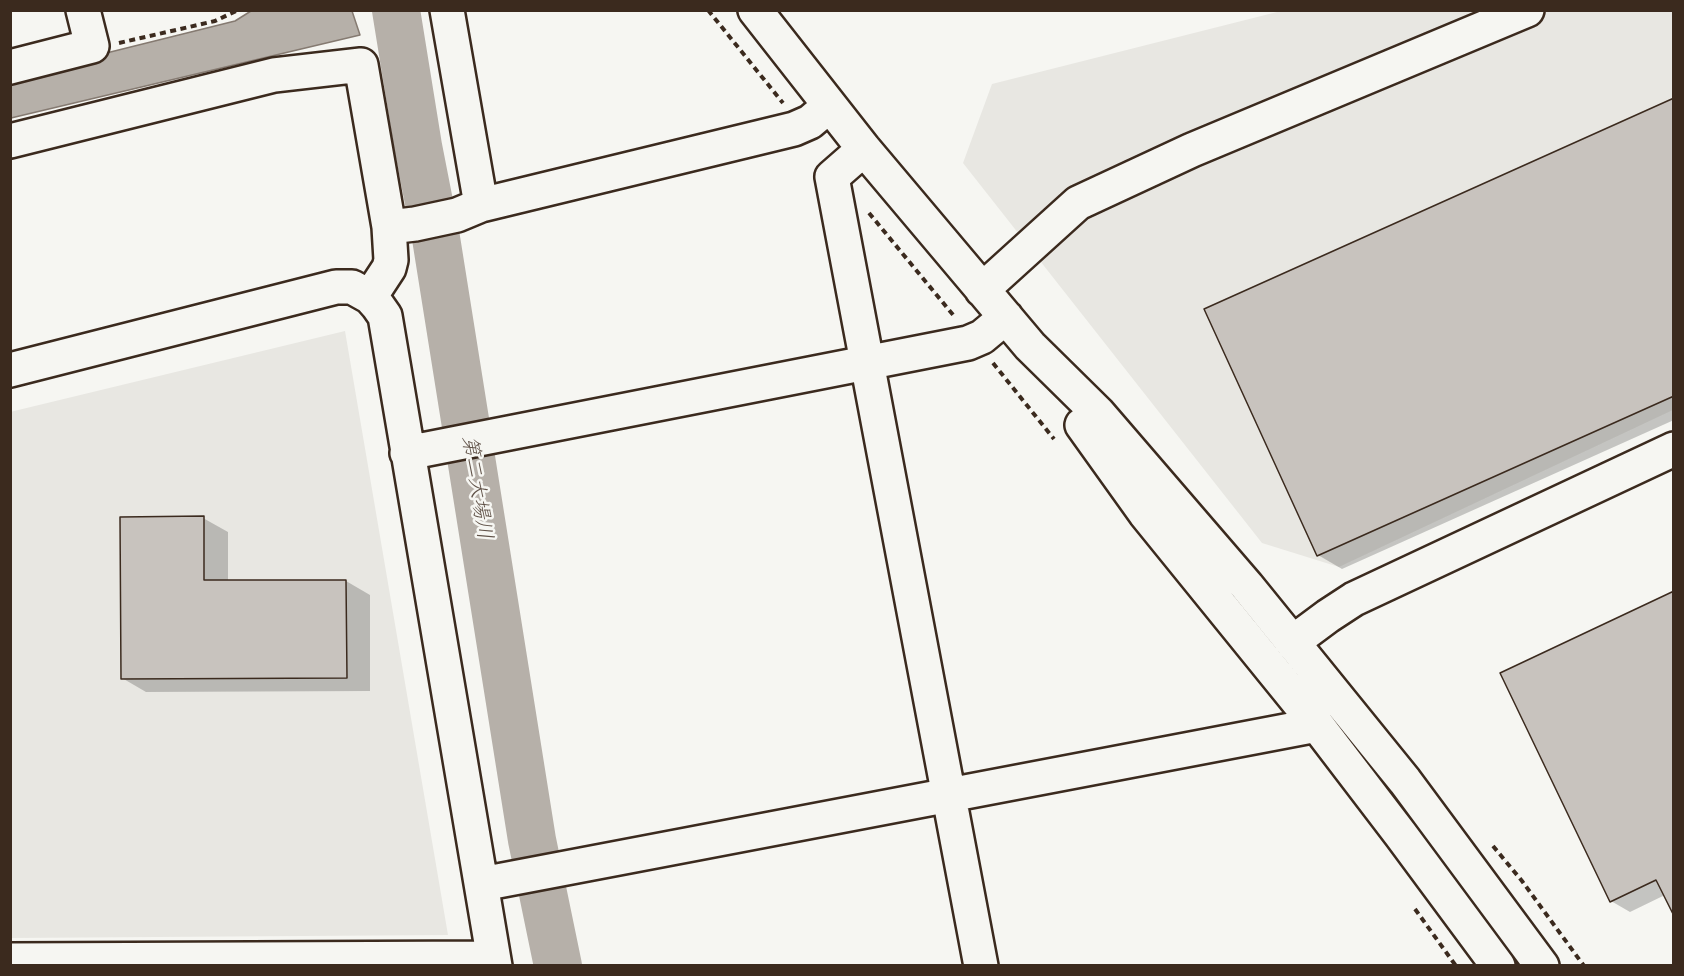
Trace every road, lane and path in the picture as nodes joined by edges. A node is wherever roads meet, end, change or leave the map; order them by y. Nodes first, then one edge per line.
1 (83, 10) edge
2 (238, 10) edge
3 (447, 10) edge
4 (755, 10) edge
5 (1527, 10) edge
6 (92, 46) junction
7 (10, 67) edge
8 (830, 106) junction
9 (10, 141) edge
10 (864, 149) junction
11 (469, 210) junction
12 (402, 226) junction
13 (982, 290) junction
14 (370, 297) junction
15 (1006, 317) junction
16 (1030, 346) junction
17 (866, 364) junction
18 (10, 370) edge
19 (1674, 449) edge
20 (407, 453) junction
21 (1293, 642) junction
22 (1317, 725) junction
23 (948, 796) junction
24 (482, 884) junction
25 (10, 960) edge
26 (494, 962) edge
27 (981, 966) edge
28 (1498, 966) edge
29 (1542, 966) edge

1 - 6 street
2 - 6 path
3 - 11 street
4 - 8 street
5 - 13 street
6 - 7 street
8 - 10 street
8 - 11 street
9 - 12 street
10 - 13 street
10 - 17 street
11 - 12 street
12 - 14 street
13 - 15 street
14 - 18 street
14 - 20 street
15 - 16 street
15 - 17 street
16 - 21 street
16 - 22 street
17 - 20 street
17 - 23 street
19 - 21 street
20 - 24 street
21 - 29 street
22 - 23 street
22 - 28 street
23 - 24 street
23 - 27 street
24 - 26 street
25 - 26 street

